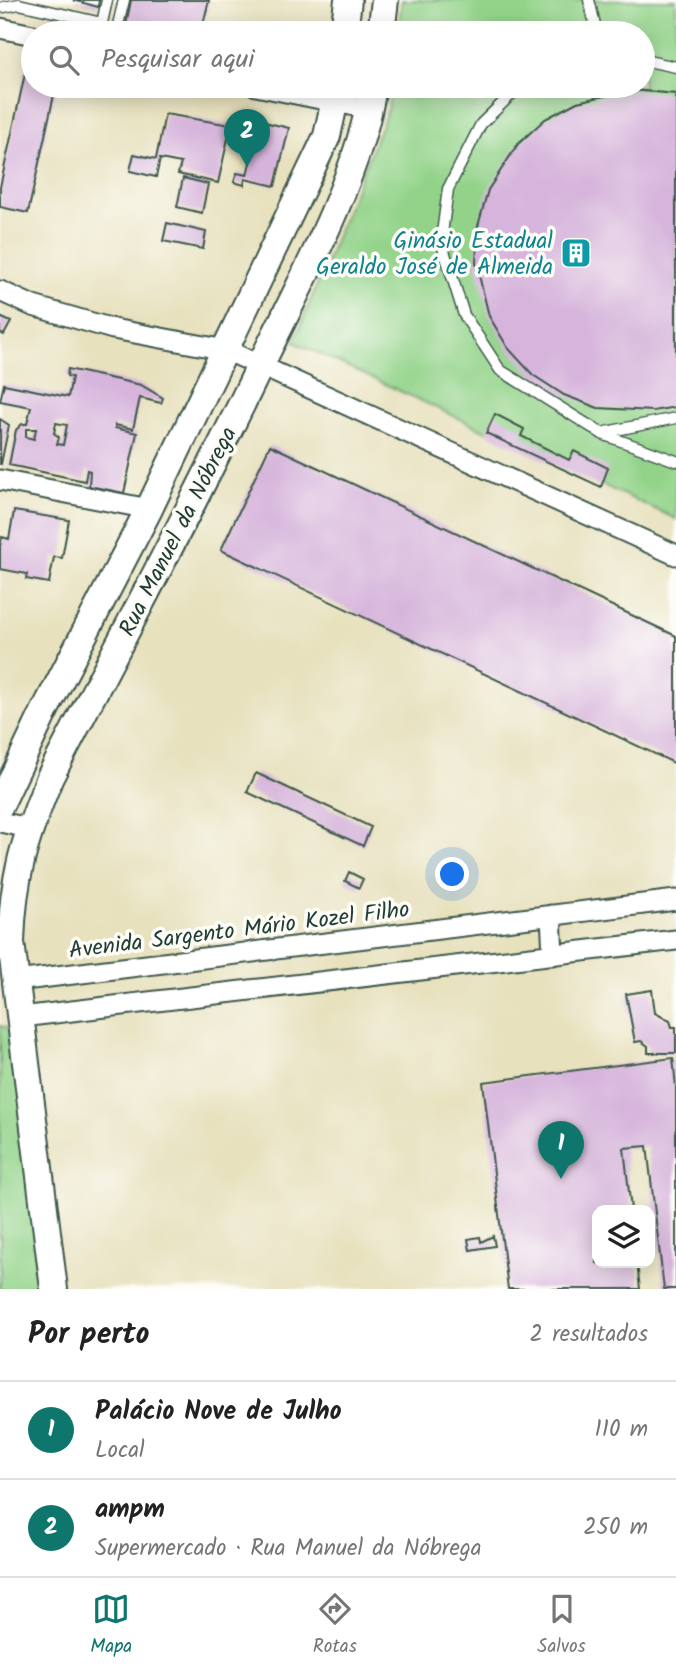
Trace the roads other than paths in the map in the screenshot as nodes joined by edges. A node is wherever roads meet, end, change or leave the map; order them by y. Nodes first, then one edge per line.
1 (107, 0) edge
2 (124, 0) edge
3 (348, 0) edge
4 (385, 0) edge
5 (589, 0) edge
6 (4, 7) dead end
7 (93, 21) edge
8 (102, 21) edge
9 (119, 21) edge
10 (345, 21) edge
11 (382, 21) edge
12 (594, 21) edge
13 (0, 27) edge
14 (21, 32) edge
15 (655, 63) edge
16 (676, 67) edge
17 (336, 98) edge
18 (371, 98) edge
19 (508, 98) edge
20 (0, 291) edge
21 (226, 350) junction
22 (260, 366) junction
23 (676, 418) edge
24 (601, 433) junction
25 (676, 461) edge
26 (0, 480) edge
27 (149, 509) junction
28 (676, 555) edge
29 (45, 710) junction
30 (76, 728) junction
31 (0, 804) edge
32 (0, 822) edge
33 (29, 828) junction
34 (676, 900) edge
35 (551, 915) junction
36 (676, 940) edge
37 (553, 955) junction
38 (16, 981) junction
39 (11, 1015) edge
40 (54, 1289) edge

1 - 8 lane
2 - 9 lane
3 - 10 street
4 - 11 street
5 - 12 lane
6 - 7 lane
13 - 14 street
15 - 16 lane
17 - 21 street, Rua Manuel da Nóbrega
18 - 22 street, Rua Manuel da Nóbrega
19 - 24 lane
20 - 21 street
21 - 22 street
21 - 27 street, Rua Manuel da Nóbrega
22 - 28 street
22 - 30 street, Rua Manuel da Nóbrega
23 - 24 lane
24 - 25 lane
26 - 27 street
27 - 29 street, Rua Manuel da Nóbrega
29 - 30 street
29 - 31 street, Rua Manuel da Nóbrega
30 - 33 street, Rua Manuel da Nóbrega
32 - 33 street
33 - 38 street, Rua Manuel da Nóbrega
34 - 35 street, Avenida Sargento Mário Kozel Filho
35 - 37 street
35 - 38 street, Avenida Sargento Mário Kozel Filho
36 - 37 street
37 - 39 street
38 - 39 street, Rua Manuel da Nóbrega
39 - 40 street, Rua Manuel da Nóbrega

